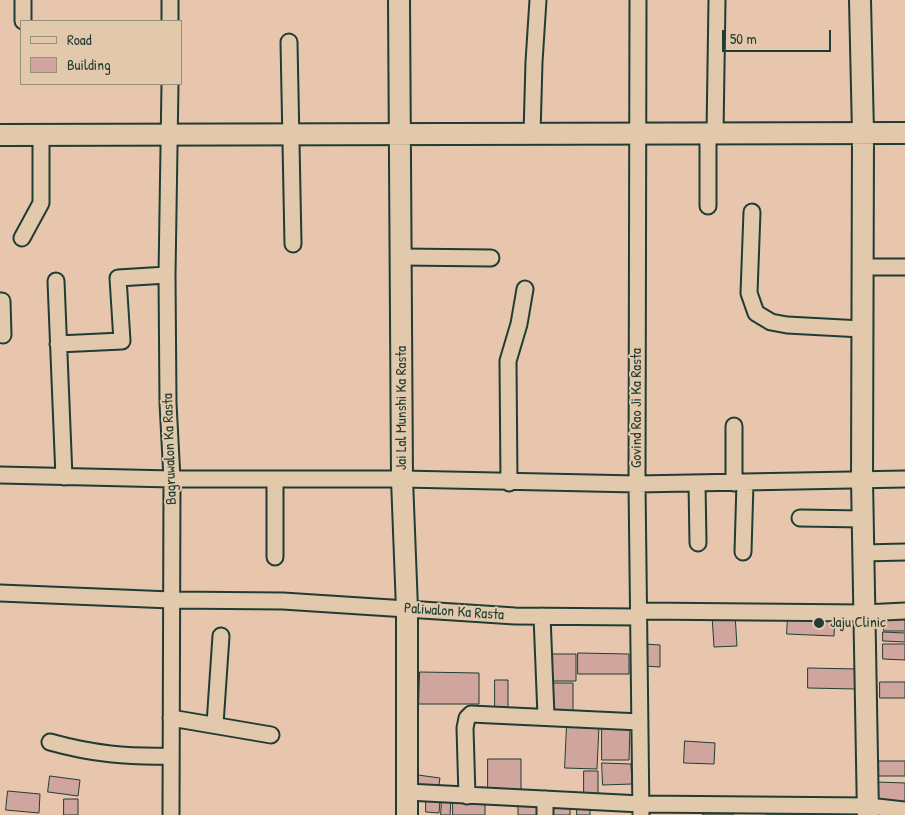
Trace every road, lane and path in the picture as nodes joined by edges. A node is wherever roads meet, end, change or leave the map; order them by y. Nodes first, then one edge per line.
1 (23, 0) edge
2 (170, 0) edge
3 (399, 0) edge
4 (538, 0) edge
5 (638, 0) edge
6 (717, 0) edge
7 (860, 0) edge
8 (23, 20) edge
9 (170, 20) edge
10 (289, 42) dead end
11 (170, 85) edge
12 (170, 133) junction
13 (863, 133) junction
14 (905, 133) edge
15 (289, 134) junction
16 (402, 134) junction
17 (532, 134) junction
18 (637, 134) junction
19 (712, 134) junction
20 (0, 135) edge
21 (41, 135) junction
22 (708, 206) dead end
23 (752, 212) dead end
24 (22, 238) dead end
25 (293, 244) dead end
26 (402, 256) junction
27 (491, 258) dead end
28 (862, 267) junction
29 (905, 267) edge
30 (166, 274) junction
31 (56, 281) dead end
32 (525, 289) dead end
33 (0, 301) edge
34 (862, 329) junction
35 (3, 335) dead end
36 (58, 344) junction
37 (734, 426) dead end
38 (0, 476) edge
39 (64, 477) junction
40 (172, 479) junction
41 (275, 479) junction
42 (402, 479) junction
43 (862, 480) junction
44 (905, 480) edge
45 (509, 483) junction
46 (740, 483) junction
47 (637, 484) junction
48 (697, 484) junction
49 (800, 518) dead end
50 (862, 519) junction
51 (698, 543) dead end
52 (743, 552) dead end
53 (905, 552) edge
54 (863, 553) junction
55 (275, 557) dead end
56 (0, 593) edge
57 (171, 600) junction
58 (406, 609) junction
59 (905, 611) edge
60 (864, 613) junction
61 (542, 616) junction
62 (638, 617) junction
63 (221, 636) dead end
64 (546, 716) junction
65 (171, 718) junction
66 (640, 722) junction
67 (215, 724) junction
68 (271, 735) dead end
69 (50, 742) dead end
70 (171, 756) junction
71 (407, 792) junction
72 (467, 796) junction
73 (545, 799) junction
74 (641, 810) edge
75 (868, 810) edge
76 (905, 810) edge
77 (171, 815) edge
78 (407, 815) edge
79 (545, 815) edge

1 - 8 street
2 - 9 street
3 - 16 street, Jai Lal Munshi Ka Rasta
4 - 17 street
5 - 18 street, Govind Rao Ji Ka Rasta
6 - 19 street
7 - 13 street
10 - 15 street
11 - 12 street, Bagruwalon Ka Rasta
12 - 15 street
12 - 21 street
12 - 30 street, Bagruwalon Ka Rasta
13 - 14 street
13 - 19 street
13 - 28 street
15 - 16 street
15 - 25 street
16 - 17 street
16 - 26 street, Jai Lal Munshi Ka Rasta
17 - 18 street
18 - 19 street
18 - 47 street, Govind Rao Ji Ka Rasta
19 - 22 street
20 - 21 street
21 - 24 street
23 - 34 street
26 - 27 street
26 - 42 street, Jai Lal Munshi Ka Rasta
28 - 29 street
28 - 34 street
30 - 36 street
30 - 40 street, Bagruwalon Ka Rasta
31 - 36 street
32 - 45 street
33 - 35 street
34 - 43 street
36 - 39 street
37 - 46 street
38 - 39 street
39 - 40 street
40 - 41 street
40 - 57 street, Bagruwalon Ka Rasta
41 - 42 street
41 - 55 street
42 - 45 street
42 - 58 street, Jai Lal Munshi Ka Rasta
43 - 44 street
43 - 46 street
43 - 50 street
45 - 47 street
46 - 48 street
46 - 52 street
47 - 48 street
47 - 62 street, Govind Rao Ji Ka Rasta
48 - 51 street
49 - 50 street
50 - 54 street
53 - 54 street
54 - 60 street
56 - 57 street, Paliwalon Ka Rasta
57 - 58 street, Paliwalon Ka Rasta
57 - 65 street, Bagruwalon Ka Rasta
58 - 61 street, Paliwalon Ka Rasta
58 - 71 street, Jai Lal Munshi Ka Rasta
59 - 60 street, Paliwalon Ka Rasta
60 - 62 street, Paliwalon Ka Rasta
60 - 75 street
61 - 62 street, Paliwalon Ka Rasta
61 - 64 street
62 - 66 street, Govind Rao Ji Ka Rasta
63 - 67 street
64 - 66 street
64 - 72 street
65 - 67 street
65 - 70 street, Bagruwalon Ka Rasta
66 - 74 street, Govind Rao Ji Ka Rasta
67 - 68 street
69 - 70 street
70 - 77 street, Bagruwalon Ka Rasta
71 - 72 street
71 - 78 street, Jai Lal Munshi Ka Rasta
72 - 73 street
73 - 74 street
73 - 79 street
74 - 75 street
75 - 76 street

